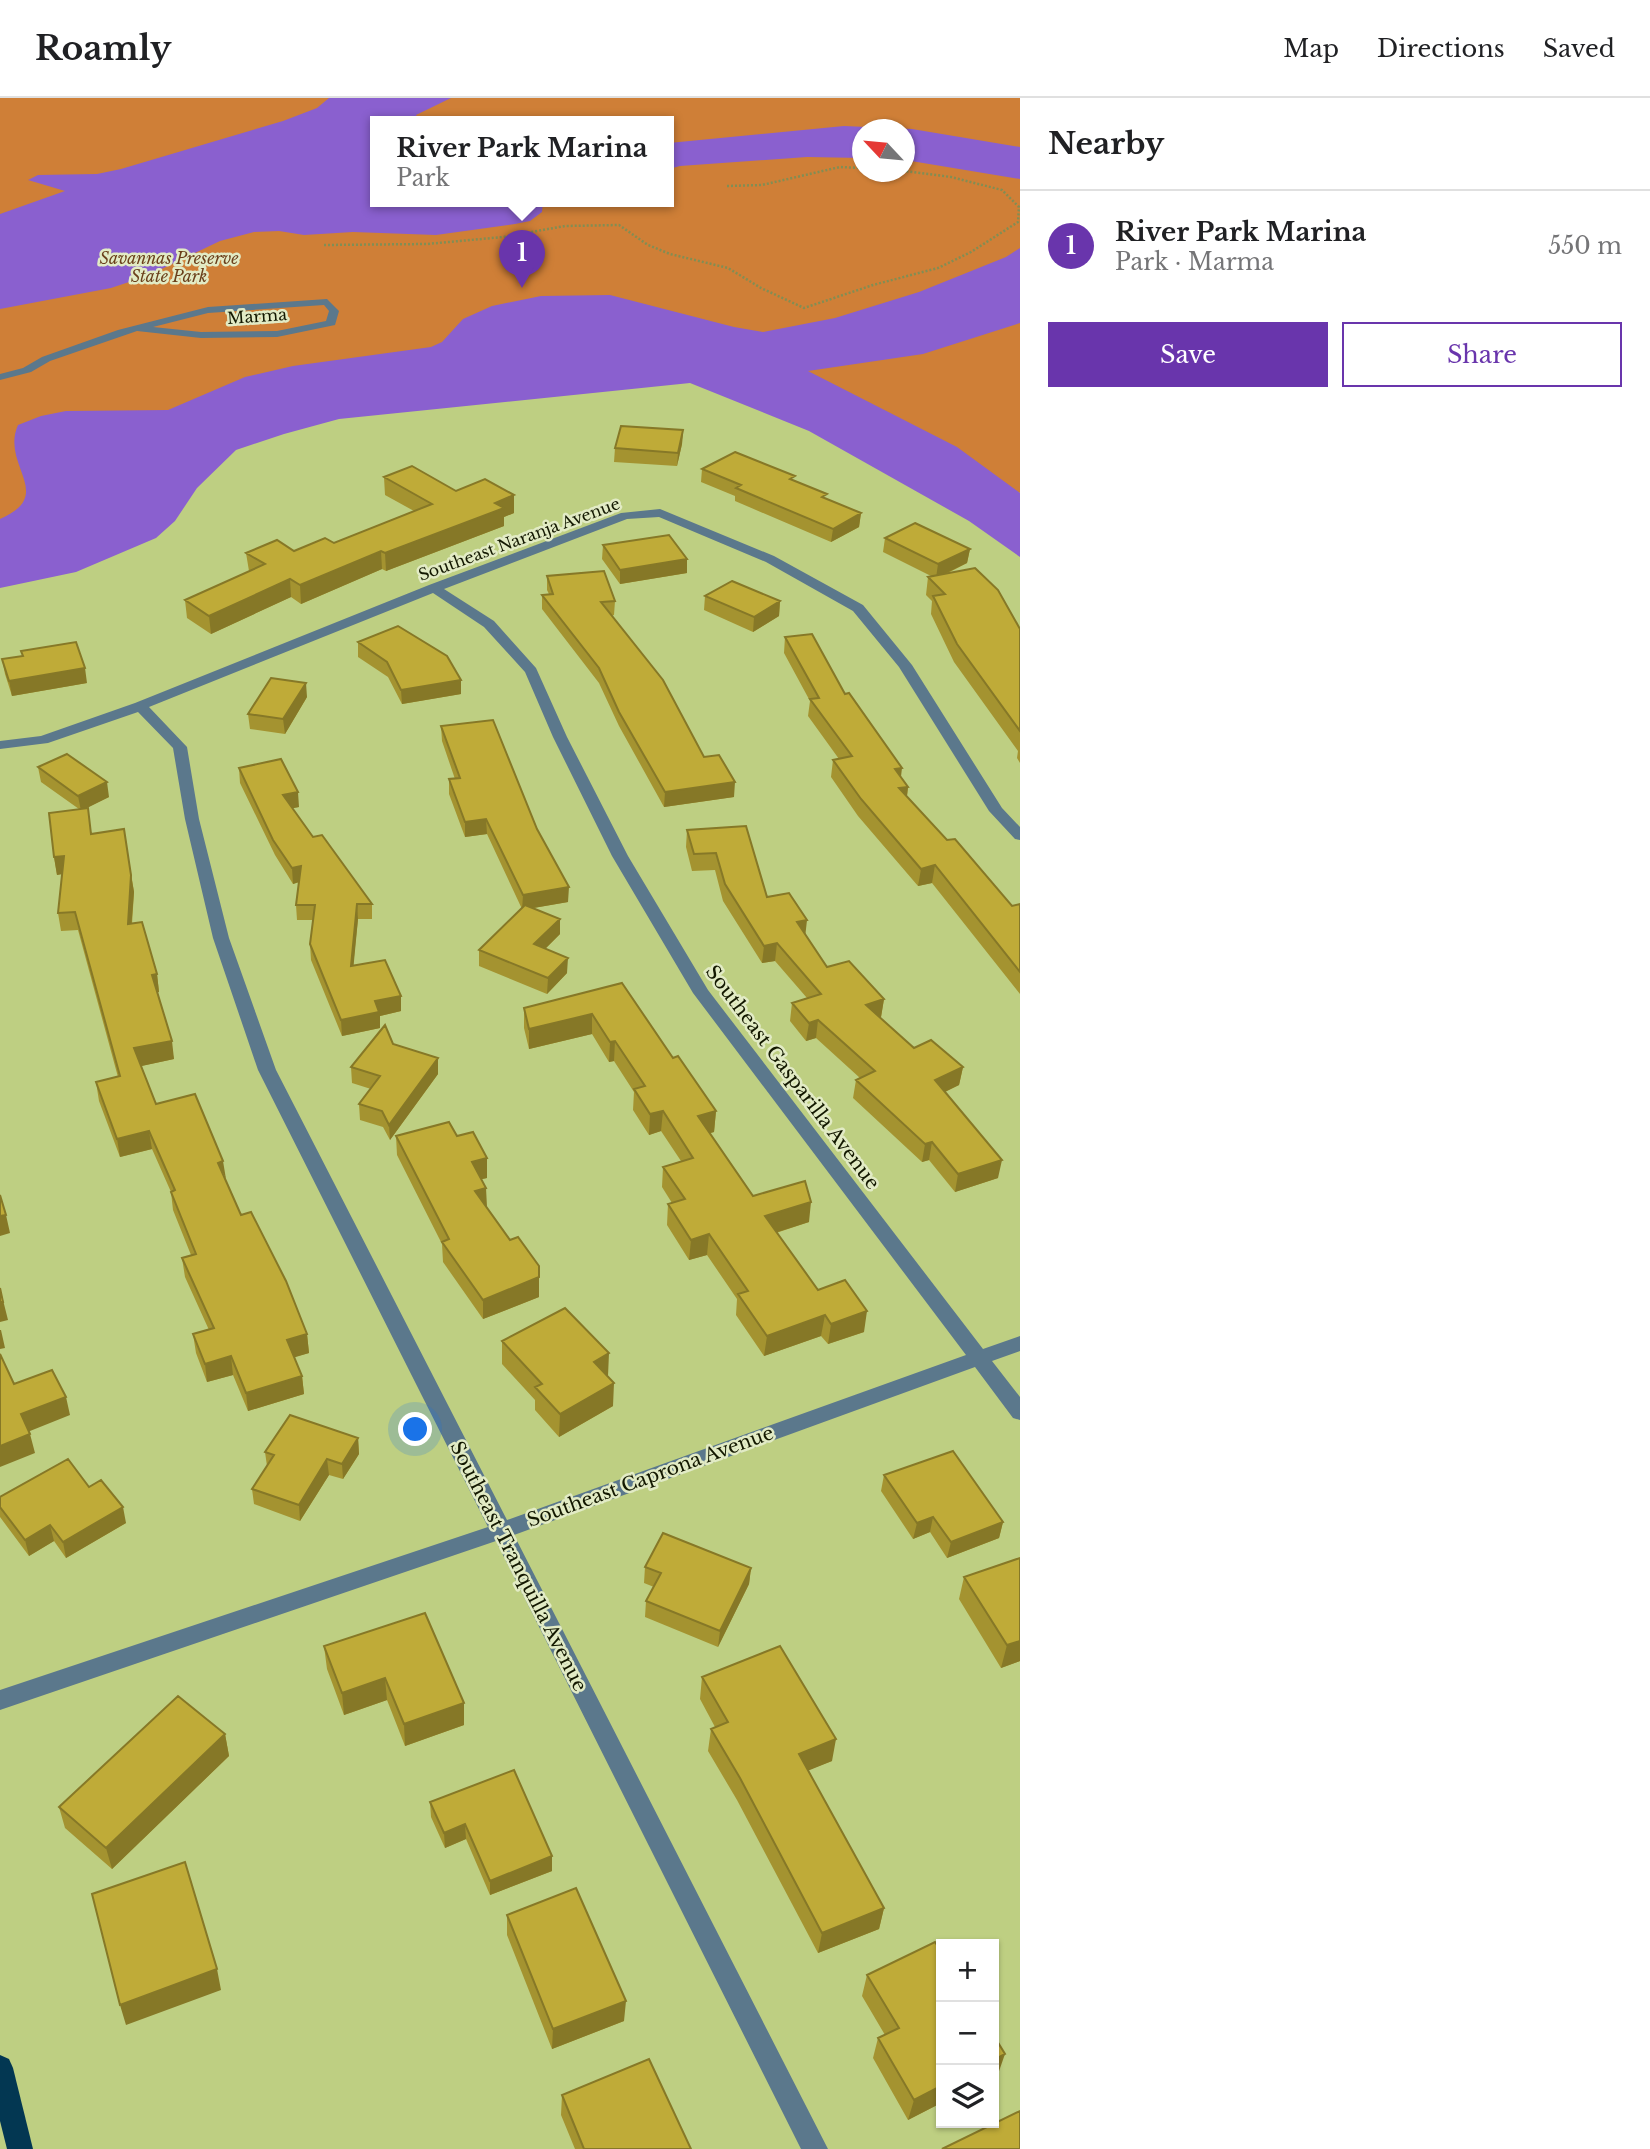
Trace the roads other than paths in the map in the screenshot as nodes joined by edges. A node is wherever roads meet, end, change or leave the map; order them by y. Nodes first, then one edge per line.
1 (140, 329) junction
2 (46, 359) junction
3 (0, 368) edge
4 (0, 377) edge
5 (434, 589) junction
6 (140, 706) junction
7 (0, 745) edge
8 (1020, 836) edge
9 (1020, 1343) edge
10 (978, 1357) junction
11 (1020, 1412) edge
12 (501, 1531) junction
13 (0, 1700) edge
14 (0, 2068) edge
15 (20, 2149) edge
16 (815, 2149) edge

1 - 1 street, Marma
1 - 2 street, Marma
2 - 3 street, Marma
2 - 4 street, Marma
5 - 6 street, Southeast Naranja Avenue
5 - 8 street, Southeast Naranja Avenue
5 - 10 street, Southeast Gasparilla Avenue
6 - 7 street, Southeast Naranja Avenue
6 - 12 street, Southeast Tranquilla Avenue
9 - 10 street, Southeast Caprona Avenue
10 - 11 street, Southeast Gasparilla Avenue
10 - 12 street, Southeast Caprona Avenue
12 - 13 street, Southeast Caprona Avenue
12 - 16 street, Southeast Tranquilla Avenue
14 - 15 main road

